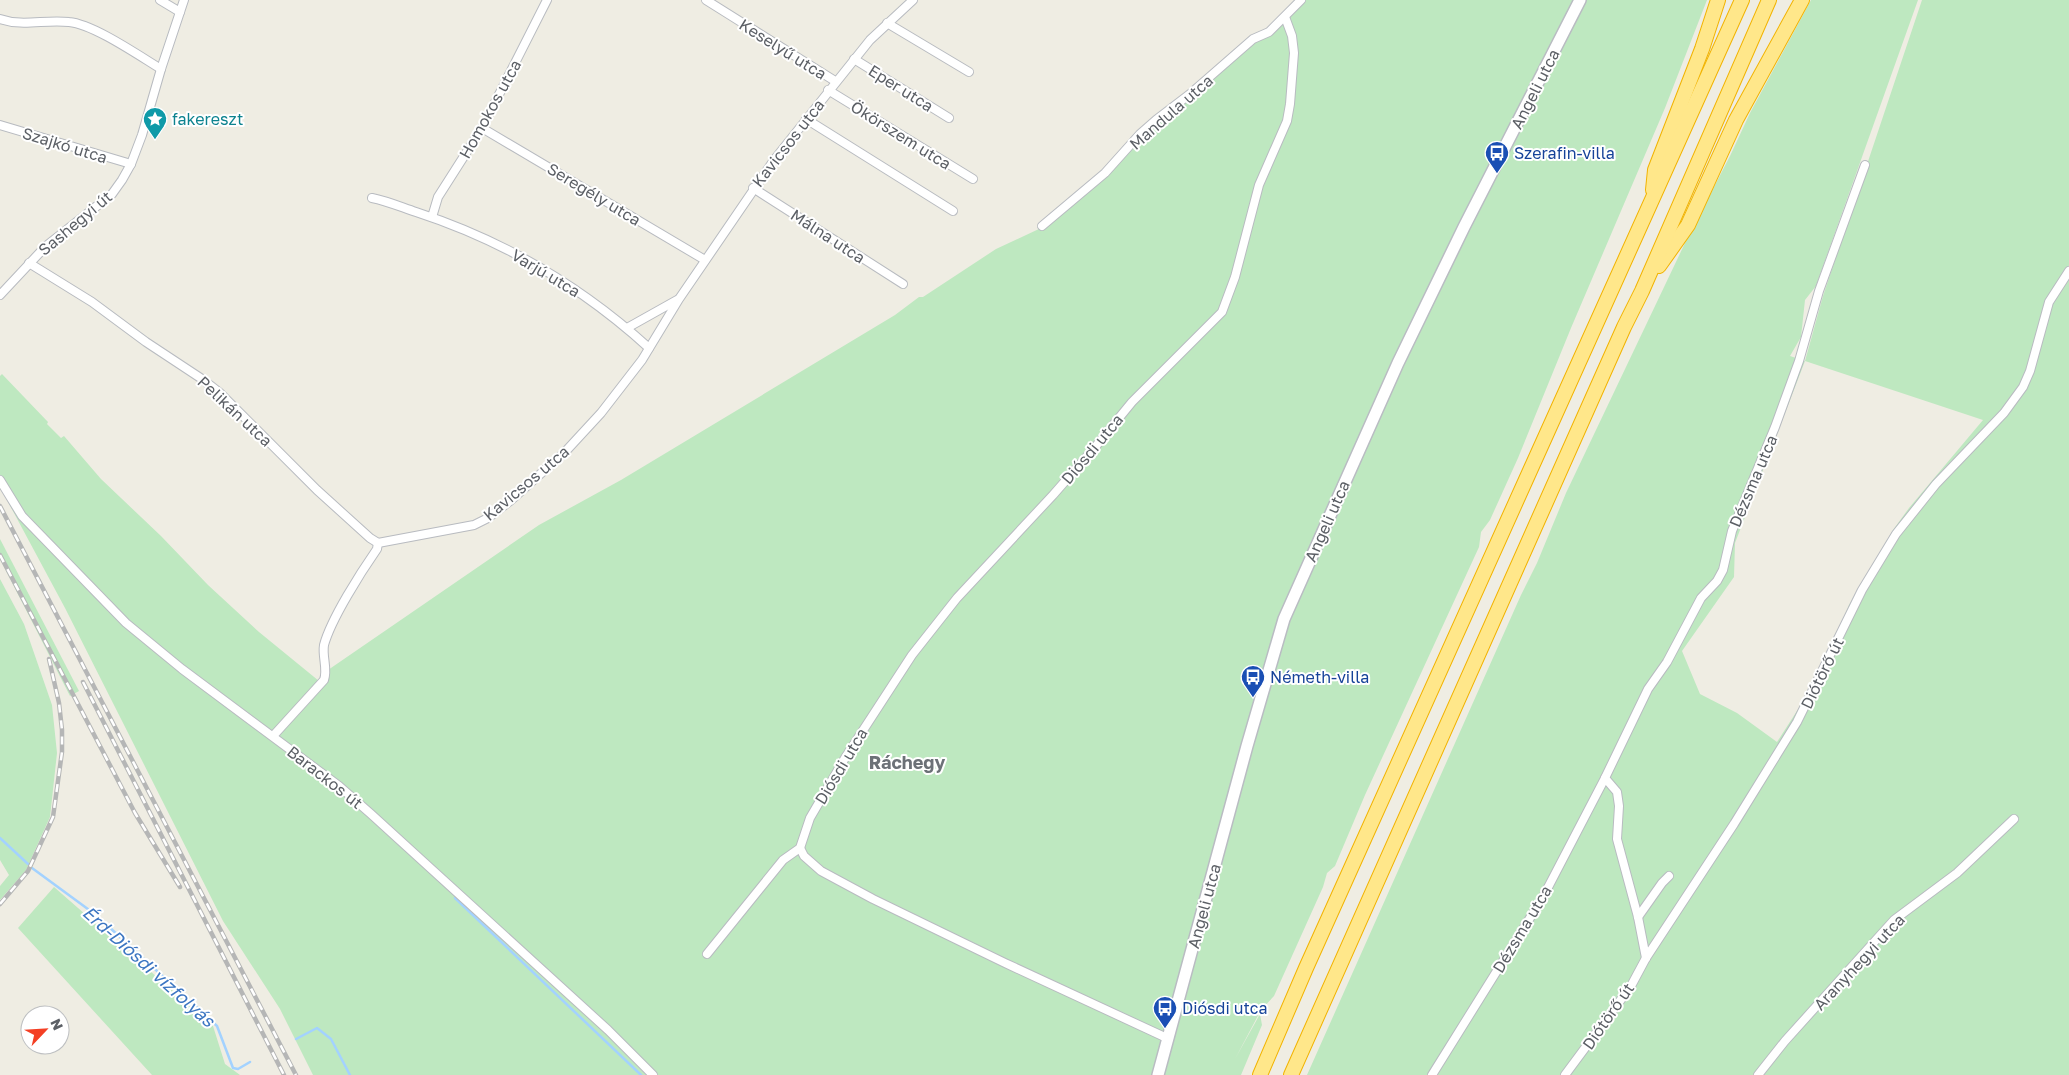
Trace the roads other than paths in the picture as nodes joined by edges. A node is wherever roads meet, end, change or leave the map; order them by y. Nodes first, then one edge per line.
1 (160, 0) edge
2 (184, 0) edge
3 (547, 0) edge
4 (706, 0) edge
5 (913, 0) edge
6 (1301, 0) edge
7 (1580, 0) edge
8 (1718, 0) edge
9 (1742, 0) edge
10 (1769, 0) edge
11 (1802, 0) edge
12 (180, 12) junction
13 (1285, 16) junction
14 (0, 18) edge
15 (887, 23) junction
16 (165, 57) junction
17 (854, 59) junction
18 (174, 60) dead end
19 (161, 68) junction
20 (969, 72) dead end
21 (835, 81) junction
22 (828, 90) junction
23 (949, 118) dead end
24 (806, 119) junction
25 (0, 125) edge
26 (482, 128) junction
27 (131, 164) junction
28 (1865, 165) dead end
29 (973, 179) dead end
30 (753, 188) junction
31 (372, 198) dead end
32 (1652, 201) junction
33 (953, 211) dead end
34 (432, 217) junction
35 (1042, 226) dead end
36 (705, 260) junction
37 (30, 262) junction
38 (2069, 272) edge
39 (903, 284) dead end
40 (1642, 291) junction
41 (0, 295) edge
42 (679, 299) junction
43 (651, 315) junction
44 (663, 325) junction
45 (627, 328) junction
46 (649, 348) junction
47 (0, 480) edge
48 (378, 543) junction
49 (273, 736) junction
50 (1605, 778) junction
51 (2014, 818) dead end
52 (800, 848) junction
53 (1669, 876) dead end
54 (1638, 917) junction
55 (707, 954) dead end
56 (1646, 958) junction
57 (1169, 1039) junction
58 (653, 1075) edge
59 (1158, 1075) edge
60 (1260, 1075) edge
61 (1291, 1075) edge
62 (1432, 1075) edge
63 (1565, 1075) edge
64 (1758, 1075) edge

1 - 12 street
2 - 12 street, Sashegyi út
3 - 26 street, Homokos utca
4 - 21 street, Keselyű utca
5 - 15 street, Kavicsos utca
6 - 13 street, Mandula utca
7 - 57 street, Angeli utca
8 - 32 highway
9 - 32 highway
10 - 40 highway
11 - 40 highway
12 - 16 street, Sashegyi út
13 - 35 street, Mandula utca
13 - 52 street, Diósdi utca
14 - 19 street
15 - 17 street, Kavicsos utca
15 - 20 street
16 - 18 street
16 - 19 street, Sashegyi út
17 - 21 street, Kavicsos utca
17 - 23 street, Eper utca
19 - 27 street, Sashegyi út
21 - 22 street, Kavicsos utca
22 - 24 street, Kavicsos utca
22 - 29 street, Ökörszem utca
24 - 30 street, Kavicsos utca
24 - 33 street
25 - 27 street, Szajkó utca
26 - 34 street, Homokos utca
26 - 36 street, Seregély utca
27 - 37 street, Sashegyi út
28 - 50 street, Dézsma utca
30 - 36 street, Kavicsos utca
30 - 39 street, Málna utca
31 - 34 street, Varjú utca
32 - 60 highway
34 - 45 street, Varjú utca
36 - 42 street, Kavicsos utca
37 - 41 street, Sashegyi út
37 - 48 street, Pelikán utca
38 - 56 street, Diótörő út
40 - 61 highway
42 - 43 street, Kavicsos utca
42 - 44 street, Kavicsos utca
43 - 44 street
43 - 45 street, Kavicsos utca
44 - 46 street, Kavicsos utca
45 - 46 street, Varjú utca
46 - 48 street, Kavicsos utca
47 - 49 street, Barackos út
48 - 49 street
49 - 58 street, Barackos út
50 - 54 street
50 - 62 street, Dézsma utca
51 - 64 street, Aranyhegyi utca
52 - 55 street
52 - 57 street
53 - 54 street
54 - 56 street
56 - 63 street, Diótörő út
57 - 59 street, Angeli utca

